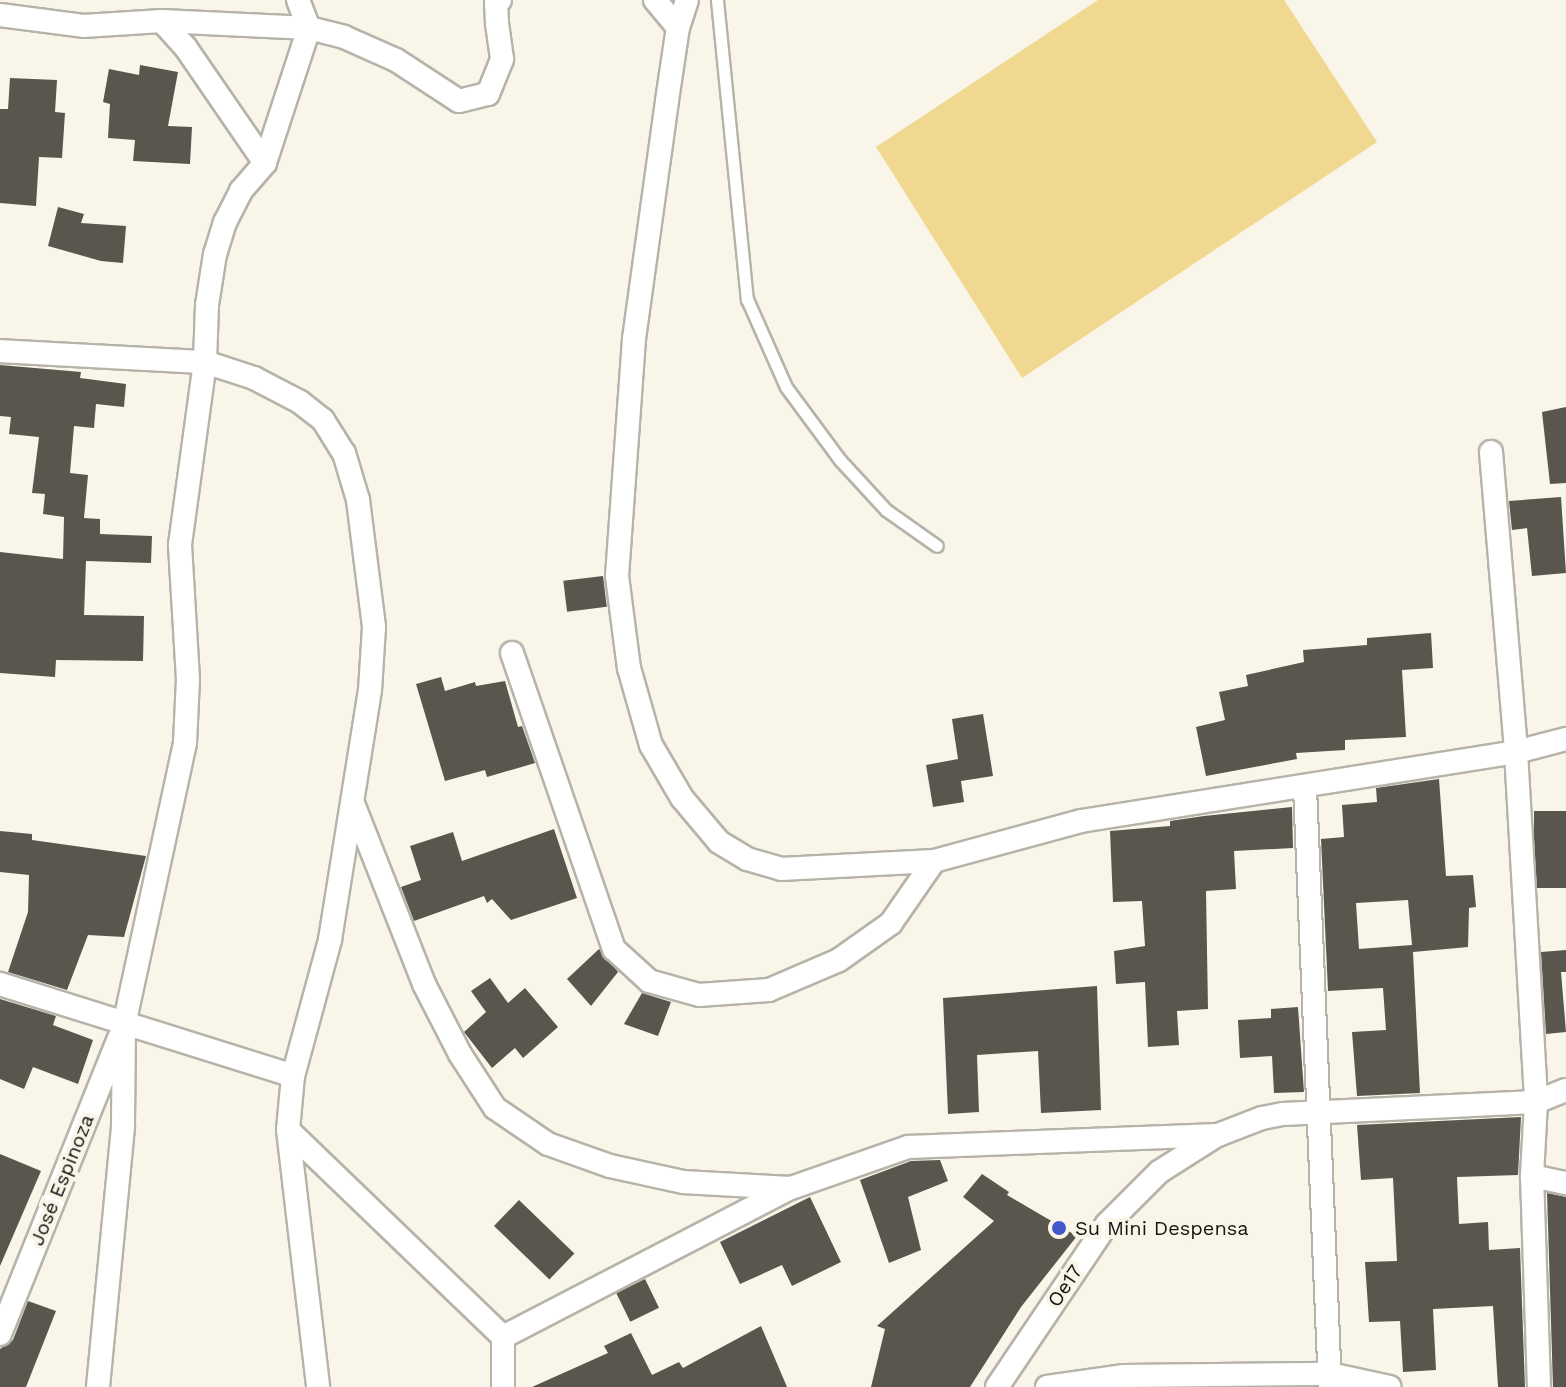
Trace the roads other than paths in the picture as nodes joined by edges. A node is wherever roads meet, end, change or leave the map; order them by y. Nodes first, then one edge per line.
1 (298, 0) edge
2 (500, 0) edge
3 (655, 0) edge
4 (687, 0) edge
5 (717, 0) edge
6 (0, 15) edge
7 (162, 21) junction
8 (678, 27) junction
9 (309, 28) junction
10 (265, 163) junction
11 (0, 351) edge
12 (205, 362) junction
13 (1491, 452) dead end
14 (937, 546) dead end
15 (512, 653) dead end
16 (1566, 739) edge
17 (1516, 752) junction
18 (1305, 788) junction
19 (354, 805) junction
20 (934, 861) junction
21 (0, 984) edge
22 (124, 1026) junction
23 (293, 1076) junction
24 (1566, 1090) edge
25 (1536, 1102) junction
26 (1319, 1111) junction
27 (288, 1130) junction
28 (1218, 1135) junction
29 (1532, 1176) junction
30 (1566, 1183) edge
31 (791, 1188) junction
32 (0, 1334) edge
33 (503, 1337) junction
34 (1330, 1381) edge
35 (1124, 1382) edge
36 (98, 1387) edge
37 (318, 1387) edge
38 (503, 1387) edge
39 (997, 1387) edge
40 (1047, 1387) edge
41 (1390, 1387) edge
42 (1539, 1387) edge

1 - 9 street
2 - 9 street
3 - 8 street
4 - 8 street
5 - 14 lane
6 - 7 street
7 - 9 street
7 - 10 street
8 - 20 street
9 - 10 street
10 - 12 street
11 - 12 street
12 - 19 street
12 - 22 street
13 - 17 street
15 - 20 street
16 - 17 street
17 - 18 street
17 - 25 street
18 - 20 street
18 - 26 street
19 - 23 street
19 - 31 street
21 - 22 street
22 - 23 street
22 - 32 street, José Espinoza
22 - 36 street
23 - 27 street
24 - 25 street
25 - 26 street
25 - 29 street
26 - 28 street
26 - 34 street
27 - 33 street
27 - 37 street
28 - 31 street
28 - 39 street, Oe17
29 - 30 street
29 - 42 street
31 - 33 street
33 - 38 street
34 - 35 street
34 - 41 street
35 - 40 street

